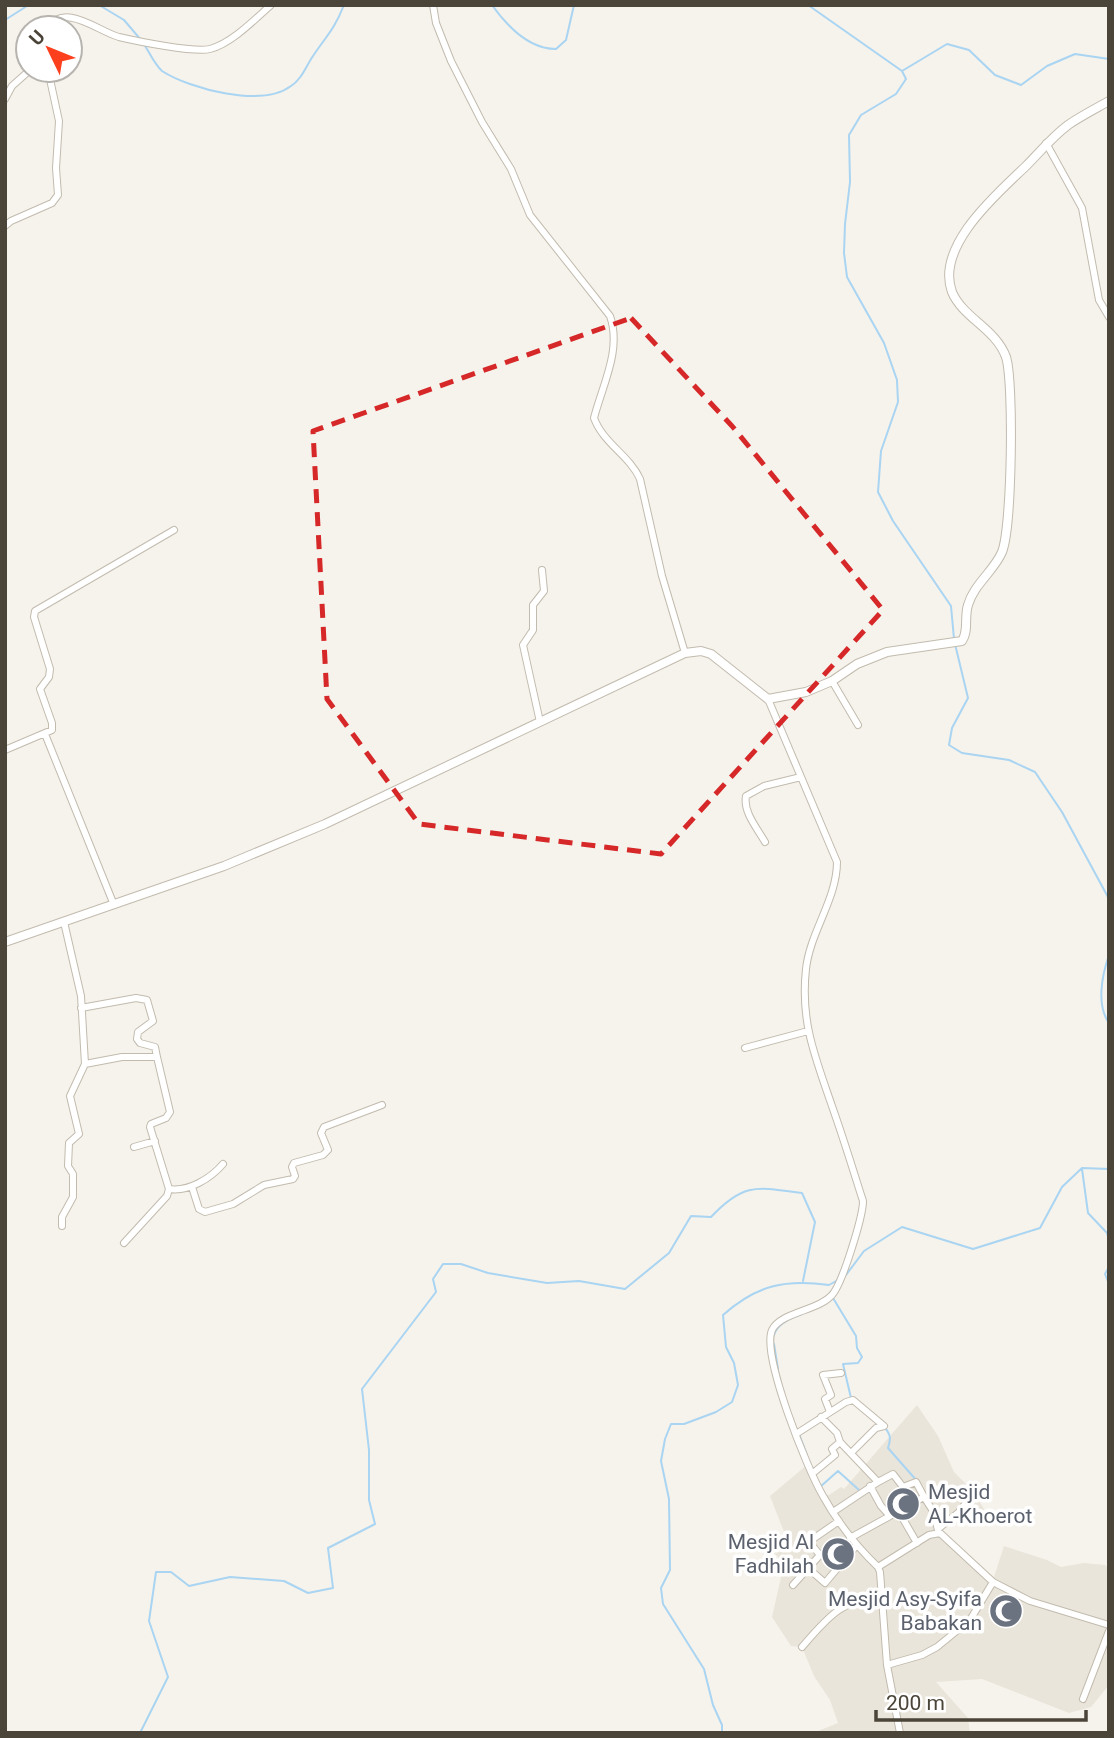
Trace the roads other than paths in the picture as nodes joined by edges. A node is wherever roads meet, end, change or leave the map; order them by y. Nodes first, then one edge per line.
1 (271, 5) edge
2 (433, 5) edge
3 (84, 21) edge
4 (14, 84) edge
5 (51, 84) edge
6 (5, 99) edge
7 (1109, 101) edge
8 (1046, 143) junction
9 (5, 226) edge
10 (1109, 317) edge
11 (174, 530) dead end
12 (542, 570) dead end
13 (685, 653) junction
14 (832, 681) junction
15 (768, 699) junction
16 (540, 722) junction
17 (858, 725) dead end
18 (45, 734) junction
19 (5, 750) edge
20 (801, 777) junction
21 (765, 842) dead end
22 (114, 905) junction
23 (64, 922) junction
24 (5, 942) edge
25 (82, 1008) junction
26 (808, 1031) junction
27 (746, 1048) dead end
28 (157, 1057) junction
29 (85, 1064) junction
30 (382, 1105) dead end
31 (155, 1141) junction
32 (134, 1147) dead end
33 (223, 1164) dead end
34 (192, 1187) junction
35 (169, 1189) junction
36 (62, 1226) dead end
37 (124, 1243) dead end
38 (841, 1373) dead end
39 (830, 1412) junction
40 (821, 1417) junction
41 (798, 1433) junction
42 (840, 1442) junction
43 (851, 1453) junction
44 (813, 1474) junction
45 (878, 1482) junction
46 (870, 1486) junction
47 (971, 1496) dead end
48 (924, 1497) junction
49 (833, 1512) junction
50 (899, 1512) junction
51 (890, 1516) junction
52 (839, 1521) junction
53 (938, 1531) junction
54 (850, 1538) junction
55 (917, 1543) junction
56 (856, 1546) junction
57 (878, 1567) junction
58 (808, 1568) junction
59 (993, 1582) junction
60 (793, 1585) dead end
61 (880, 1600) junction
62 (1109, 1628) edge
63 (802, 1647) dead end
64 (887, 1665) junction
65 (1083, 1699) dead end
66 (900, 1733) edge

1 - 3 street
2 - 13 street
4 - 6 street
5 - 9 street
7 - 8 street
8 - 10 street
8 - 14 street
11 - 18 street
12 - 16 street
13 - 15 street
13 - 16 street
14 - 15 street
14 - 17 street
15 - 20 street
16 - 22 street
18 - 19 street
18 - 22 street
20 - 21 street
20 - 26 street
22 - 23 street
23 - 24 street
23 - 25 street
25 - 28 street
25 - 29 street
26 - 27 street
26 - 41 street
28 - 29 street
28 - 31 street
29 - 36 street
30 - 34 street
31 - 32 street
31 - 35 street
33 - 34 street
34 - 35 street
35 - 37 street
38 - 39 street
39 - 40 street
39 - 43 street
40 - 41 street
40 - 42 street
41 - 44 street
42 - 43 street
42 - 44 street
43 - 45 street
44 - 49 street
45 - 46 street
45 - 48 street
46 - 49 street
46 - 51 street
47 - 53 street
48 - 50 street
48 - 53 street
49 - 52 street
50 - 51 street
50 - 55 street
51 - 54 street
52 - 54 street
52 - 58 street
53 - 55 street
53 - 59 street
54 - 56 street
55 - 57 street
56 - 57 street
56 - 58 street
57 - 61 street
58 - 60 street
59 - 62 street
59 - 64 street
61 - 63 street
61 - 64 street
62 - 65 street
64 - 66 street

